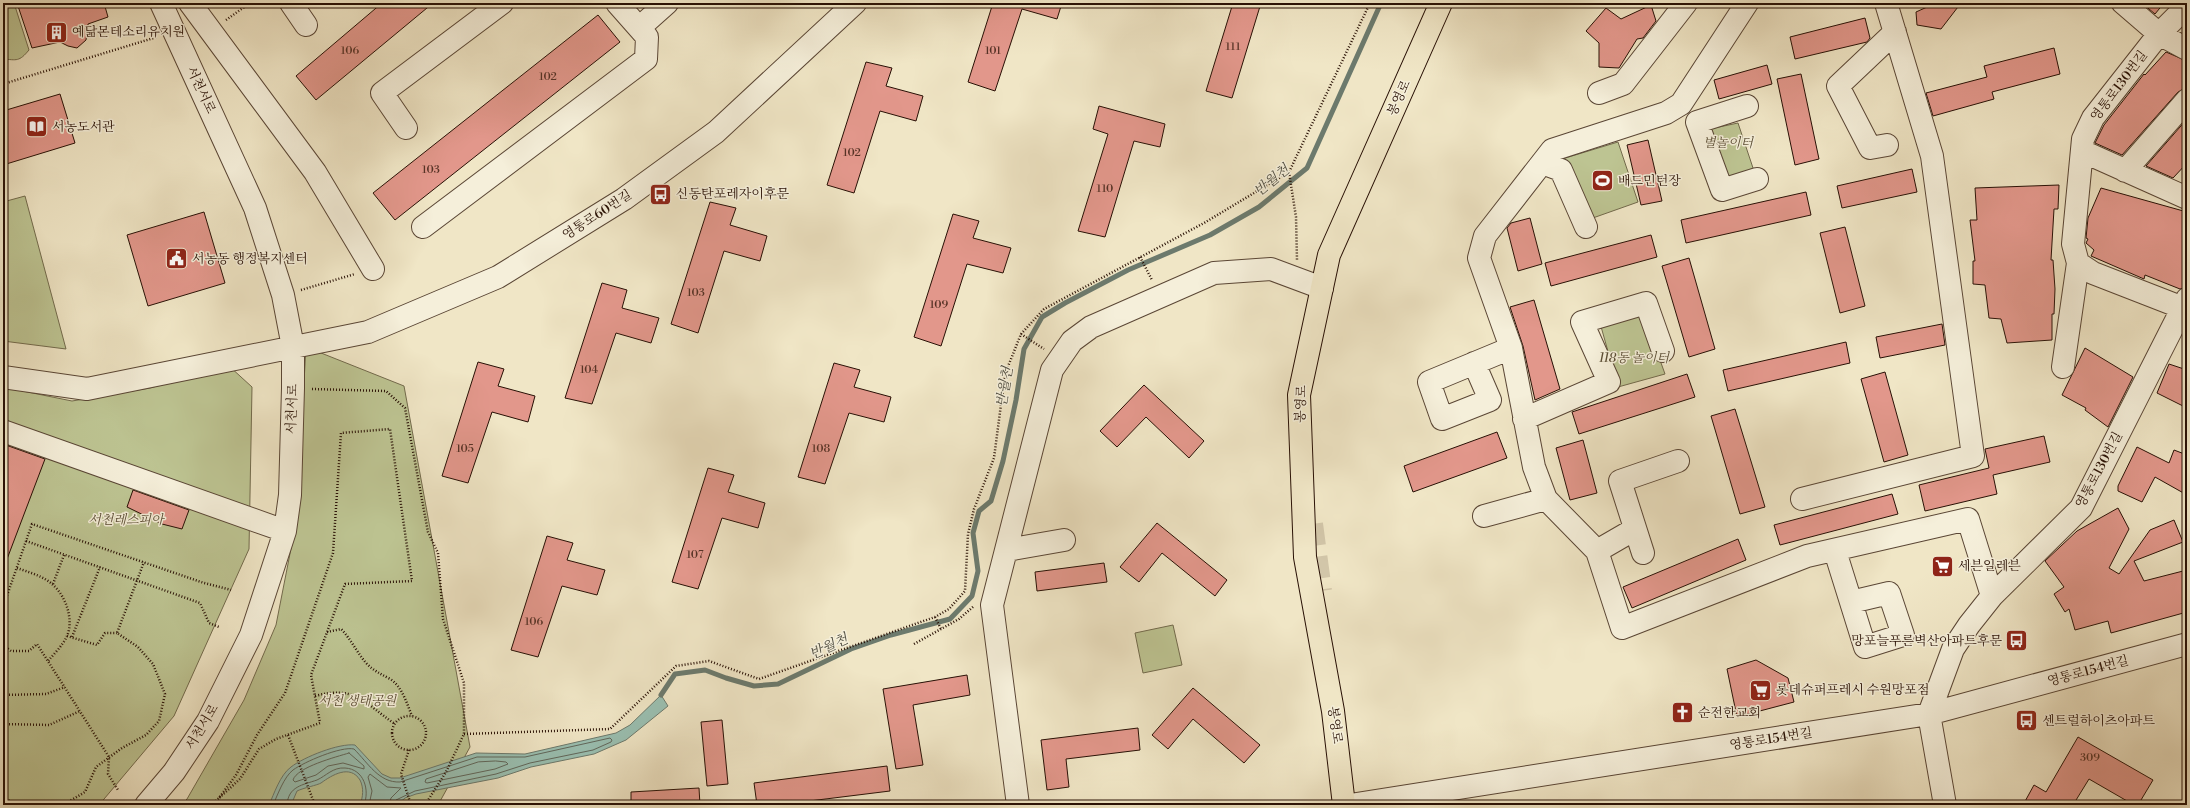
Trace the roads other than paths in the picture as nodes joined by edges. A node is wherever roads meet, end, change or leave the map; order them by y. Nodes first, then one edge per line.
1 (161, 3) edge
2 (190, 3) edge
3 (291, 3) edge
4 (502, 3) edge
5 (617, 3) edge
6 (667, 3) edge
7 (855, 3) edge
8 (1441, 3) edge
9 (1686, 3) edge
10 (1748, 3) edge
11 (1886, 3) edge
12 (2122, 3) edge
13 (2187, 6) edge
14 (306, 25) dead end
15 (639, 28) junction
16 (1895, 32) junction
17 (2159, 34) junction
18 (2187, 49) edge
19 (1599, 93) dead end
20 (2187, 100) edge
21 (1748, 106) dead end
22 (406, 128) dead end
23 (1888, 145) dead end
24 (2082, 151) junction
25 (1542, 163) junction
26 (2125, 171) junction
27 (1757, 179) dead end
28 (2187, 198) edge
29 (423, 226) dead end
30 (1586, 227) dead end
31 (2078, 262) junction
32 (373, 270) road end
33 (1322, 288) junction
34 (2185, 304) edge
35 (293, 347) junction
36 (1510, 348) junction
37 (1663, 351) dead end
38 (1474, 363) dead end
39 (2063, 367) dead end
40 (3, 377) edge
41 (1524, 419) junction
42 (3, 431) edge
43 (1678, 461) dead end
44 (1546, 498) junction
45 (1802, 499) dead end
46 (1484, 516) dead end
47 (1635, 529) junction
48 (285, 531) junction
49 (1064, 540) dead end
50 (1007, 550) junction
51 (1597, 551) junction
52 (1835, 551) junction
53 (1643, 553) dead end
54 (1992, 596) junction
55 (1851, 602) dead end
56 (2187, 644) edge
57 (1929, 714) junction
58 (146, 805) edge
59 (1018, 805) edge
60 (1344, 805) edge
61 (1350, 805) edge
62 (1945, 805) edge

1 - 35 street, 서천서로
2 - 32 street
3 - 14 street
4 - 22 street
5 - 15 street
6 - 15 street
7 - 35 street, 영통로60번길
8 - 33 highway, 봉영로
9 - 19 street
10 - 25 street
11 - 16 street
12 - 17 street
13 - 17 street, 영통로130번길
15 - 29 street
16 - 23 street
16 - 45 street
17 - 18 street
17 - 24 street, 영통로130번길
20 - 26 street
21 - 27 street
24 - 26 street
24 - 31 street, 영통로130번길
25 - 30 street
25 - 36 street
26 - 28 street
31 - 34 street, 영통로130번길
31 - 39 street
33 - 50 street
33 - 60 highway, 봉영로
34 - 54 street, 영통로130번길
35 - 40 street, 영통로60번길
35 - 48 street, 서천서로
36 - 38 street
36 - 41 street
37 - 41 street
41 - 44 street
42 - 48 street
43 - 47 street
44 - 46 street
44 - 51 street
47 - 51 street
47 - 53 street
48 - 58 street, 서천서로
49 - 50 street
50 - 59 street
51 - 52 street
52 - 54 street
52 - 55 street
54 - 57 street, 영통로130번길
56 - 57 street, 영통로154번길
57 - 61 street, 영통로154번길
57 - 62 street

